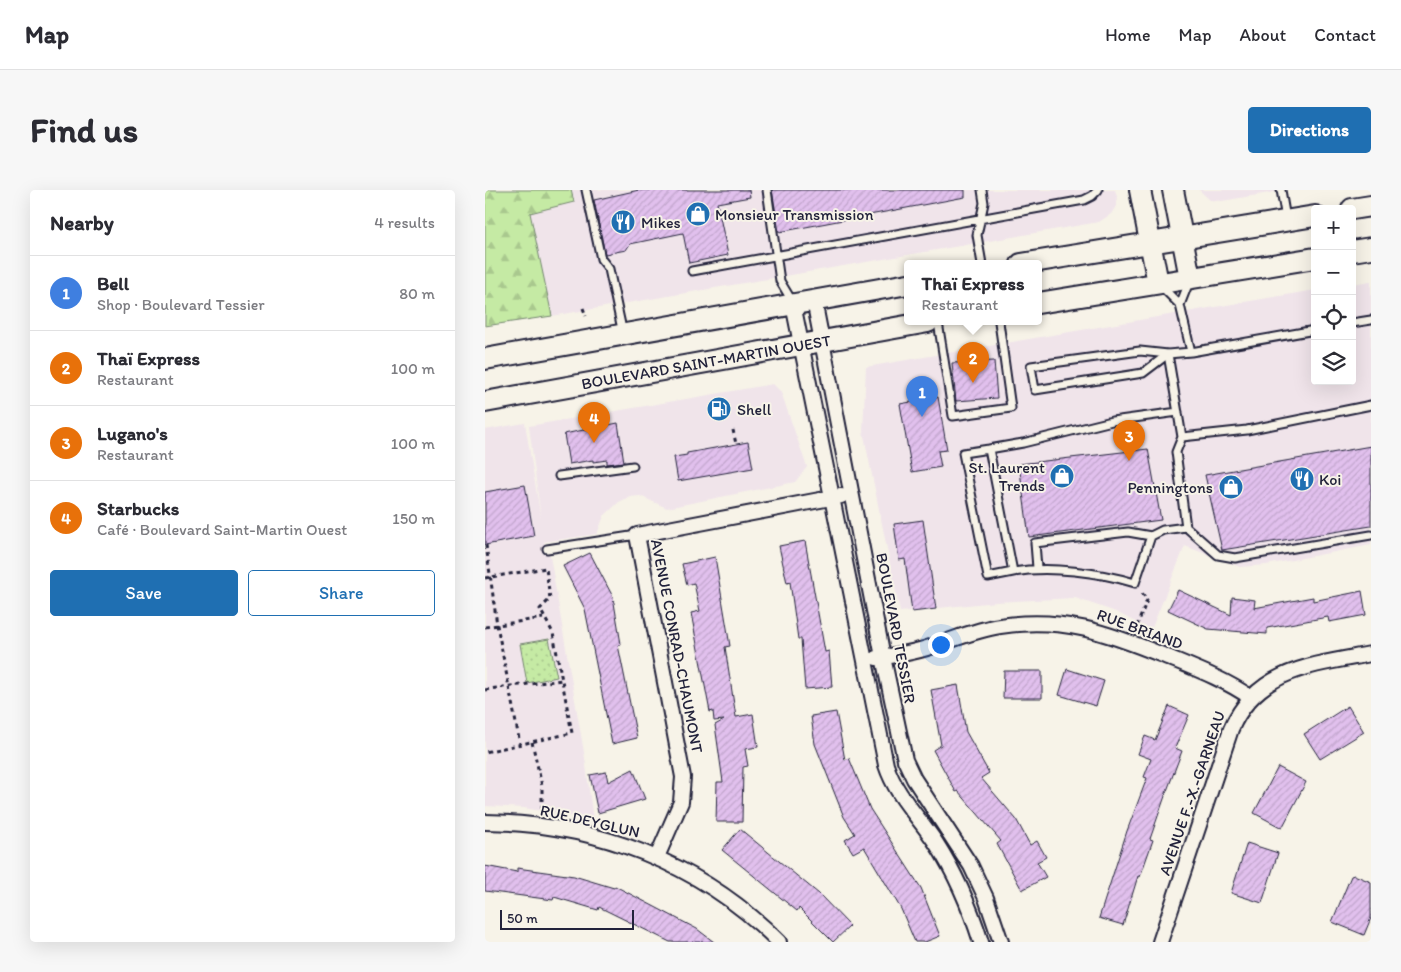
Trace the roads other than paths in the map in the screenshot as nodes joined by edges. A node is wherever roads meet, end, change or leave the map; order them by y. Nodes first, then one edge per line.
1 (585, 190) edge
2 (767, 190) edge
3 (981, 190) edge
4 (1098, 190) edge
5 (1140, 190) edge
6 (1173, 190) edge
7 (1281, 190) edge
8 (1371, 206) edge
9 (1356, 208) edge
10 (1311, 217) edge
11 (981, 218) junction
12 (1287, 221) junction
13 (1183, 238) junction
14 (1151, 244) junction
15 (1371, 248) edge
16 (1356, 250) edge
17 (776, 257) junction
18 (1311, 259) edge
19 (981, 260) edge
20 (1042, 261) edge
21 (692, 271) dead end
22 (1190, 278) junction
23 (1159, 283) junction
24 (904, 285) edge
25 (814, 300) junction
26 (1042, 302) edge
27 (793, 304) junction
28 (1180, 305) junction
29 (1371, 320) edge
30 (1356, 323) edge
31 (911, 325) edge
32 (938, 325) edge
33 (999, 325) edge
34 (1311, 331) edge
35 (623, 334) junction
36 (822, 341) junction
37 (802, 344) junction
38 (1191, 352) junction
39 (1168, 354) junction
40 (485, 359) edge
41 (485, 402) edge
42 (1371, 405) edge
43 (1178, 412) junction
44 (1183, 437) junction
45 (989, 449) junction
46 (633, 466) dead end
47 (559, 476) dead end
48 (852, 495) junction
49 (833, 498) junction
50 (1186, 527) junction
51 (637, 535) junction
52 (1371, 535) edge
53 (1151, 536) junction
54 (547, 549) dead end
55 (1037, 568) junction
56 (1013, 572) junction
57 (1371, 654) edge
58 (883, 657) junction
59 (866, 660) junction
60 (1250, 697) junction
61 (485, 822) edge
62 (657, 857) junction
63 (779, 942) edge
64 (981, 942) edge
65 (1001, 942) edge
66 (1160, 942) edge

1 - 35 lane
2 - 17 lane
3 - 11 lane
4 - 11 lane
5 - 14 main road
6 - 13 main road
7 - 12 lane
8 - 9 main road
10 - 12 main road
11 - 17 lane
11 - 19 lane
12 - 13 main road
13 - 14 main road
13 - 22 main road
14 - 20 main road
14 - 23 main road
15 - 16 main road
17 - 21 lane
17 - 27 lane
18 - 22 main road
22 - 23 main road
22 - 28 lane
23 - 26 main road
23 - 28 lane
24 - 25 main road
25 - 27 main road
25 - 36 street, BOULEVARD TESSIER
27 - 35 main road
27 - 37 street
28 - 38 lane
29 - 30 lane
31 - 36 main road, BOULEVARD SAINT-MARTIN OUEST
32 - 33 lane
34 - 38 lane
35 - 40 main road
36 - 37 main road, BOULEVARD SAINT-MARTIN OUEST
36 - 48 street, BOULEVARD TESSIER
37 - 41 main road, BOULEVARD SAINT-MARTIN OUEST
37 - 49 street
38 - 39 lane
39 - 39 lane
39 - 43 lane
42 - 44 lane
43 - 44 lane
43 - 45 lane
44 - 50 lane
45 - 56 lane
45 - 56 lane
46 - 47 lane
48 - 49 street, AVENUE CONRAD-CHAUMONT
48 - 58 street, BOULEVARD TESSIER
49 - 51 street, AVENUE CONRAD-CHAUMONT
49 - 59 street
50 - 52 lane
50 - 53 lane
51 - 54 lane
51 - 62 street, AVENUE CONRAD-CHAUMONT
53 - 55 lane
53 - 55 lane
55 - 56 lane
57 - 60 street, AVENUE F.-X.-GARNEAU
58 - 59 street, RUE BRIAND
58 - 60 street, RUE BRIAND
58 - 65 street, BOULEVARD TESSIER
59 - 64 street
60 - 66 street, AVENUE F.-X.-GARNEAU
61 - 62 street, RUE DEYGLUN
62 - 63 street, RUE DEYGLUN

